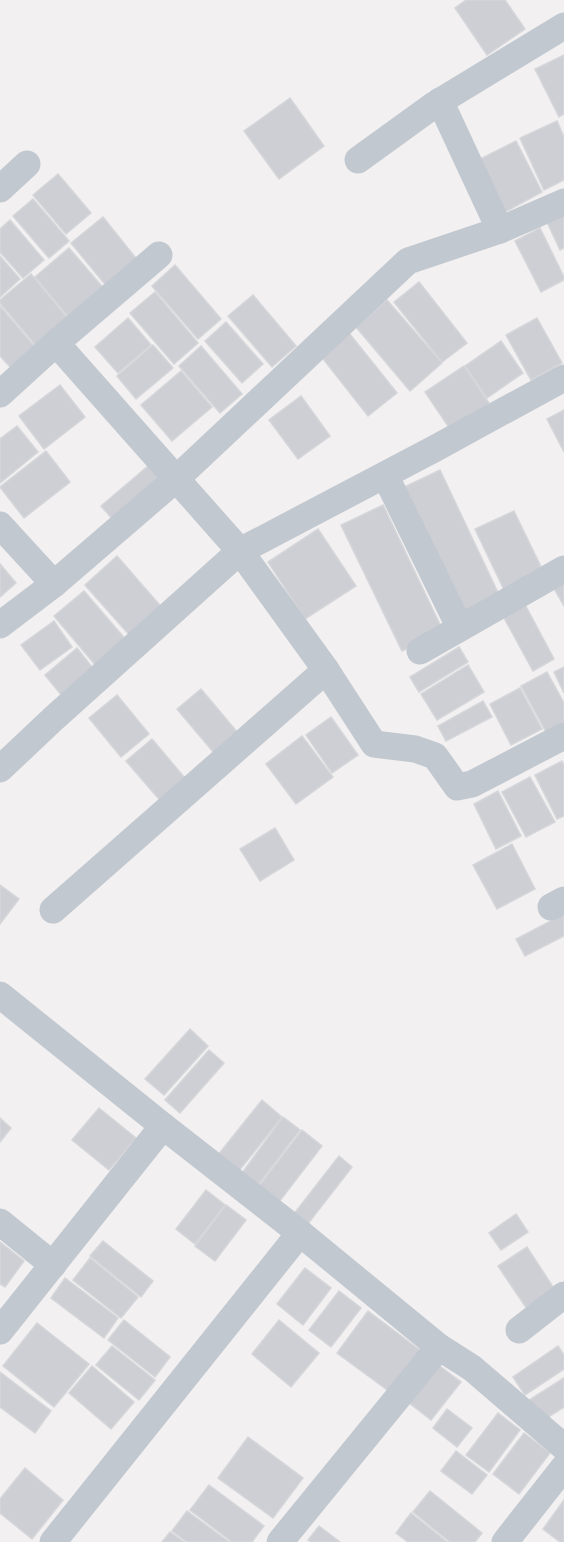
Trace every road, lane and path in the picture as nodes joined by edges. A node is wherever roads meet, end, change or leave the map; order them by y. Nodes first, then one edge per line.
1 (564, 26) edge
2 (441, 101) junction
3 (358, 160) dead end
4 (27, 164) dead end
5 (0, 189) edge
6 (564, 202) edge
7 (500, 230) junction
8 (159, 255) dead end
9 (56, 343) junction
10 (564, 378) edge
11 (0, 394) edge
12 (385, 476) junction
13 (176, 479) junction
14 (0, 525) edge
15 (240, 551) junction
16 (564, 569) edge
17 (54, 584) junction
18 (0, 626) edge
19 (460, 628) junction
20 (420, 651) dead end
21 (326, 670) junction
22 (564, 736) edge
23 (0, 769) edge
24 (53, 910) dead end
25 (0, 995) edge
26 (163, 1126) junction
27 (0, 1222) edge
28 (300, 1233) junction
29 (53, 1264) junction
30 (564, 1295) edge
31 (519, 1330) dead end
32 (0, 1331) edge
33 (439, 1347) junction
34 (564, 1448) edge
35 (564, 1467) edge
36 (53, 1542) edge
37 (280, 1542) edge
38 (505, 1542) edge

1 - 2 street
2 - 3 street
2 - 7 street
4 - 5 street
6 - 7 street
7 - 13 street
8 - 9 street
9 - 11 street
9 - 13 street
10 - 12 street
12 - 15 street
12 - 19 street
13 - 15 street
13 - 17 street
14 - 17 street
15 - 21 street
15 - 23 street
16 - 19 street
17 - 18 street
19 - 20 street
21 - 22 street
21 - 24 street
25 - 26 street
26 - 28 street
26 - 29 street
27 - 29 street
28 - 33 street
28 - 36 street
29 - 32 street
30 - 31 street
33 - 34 street
33 - 37 street
35 - 38 street

